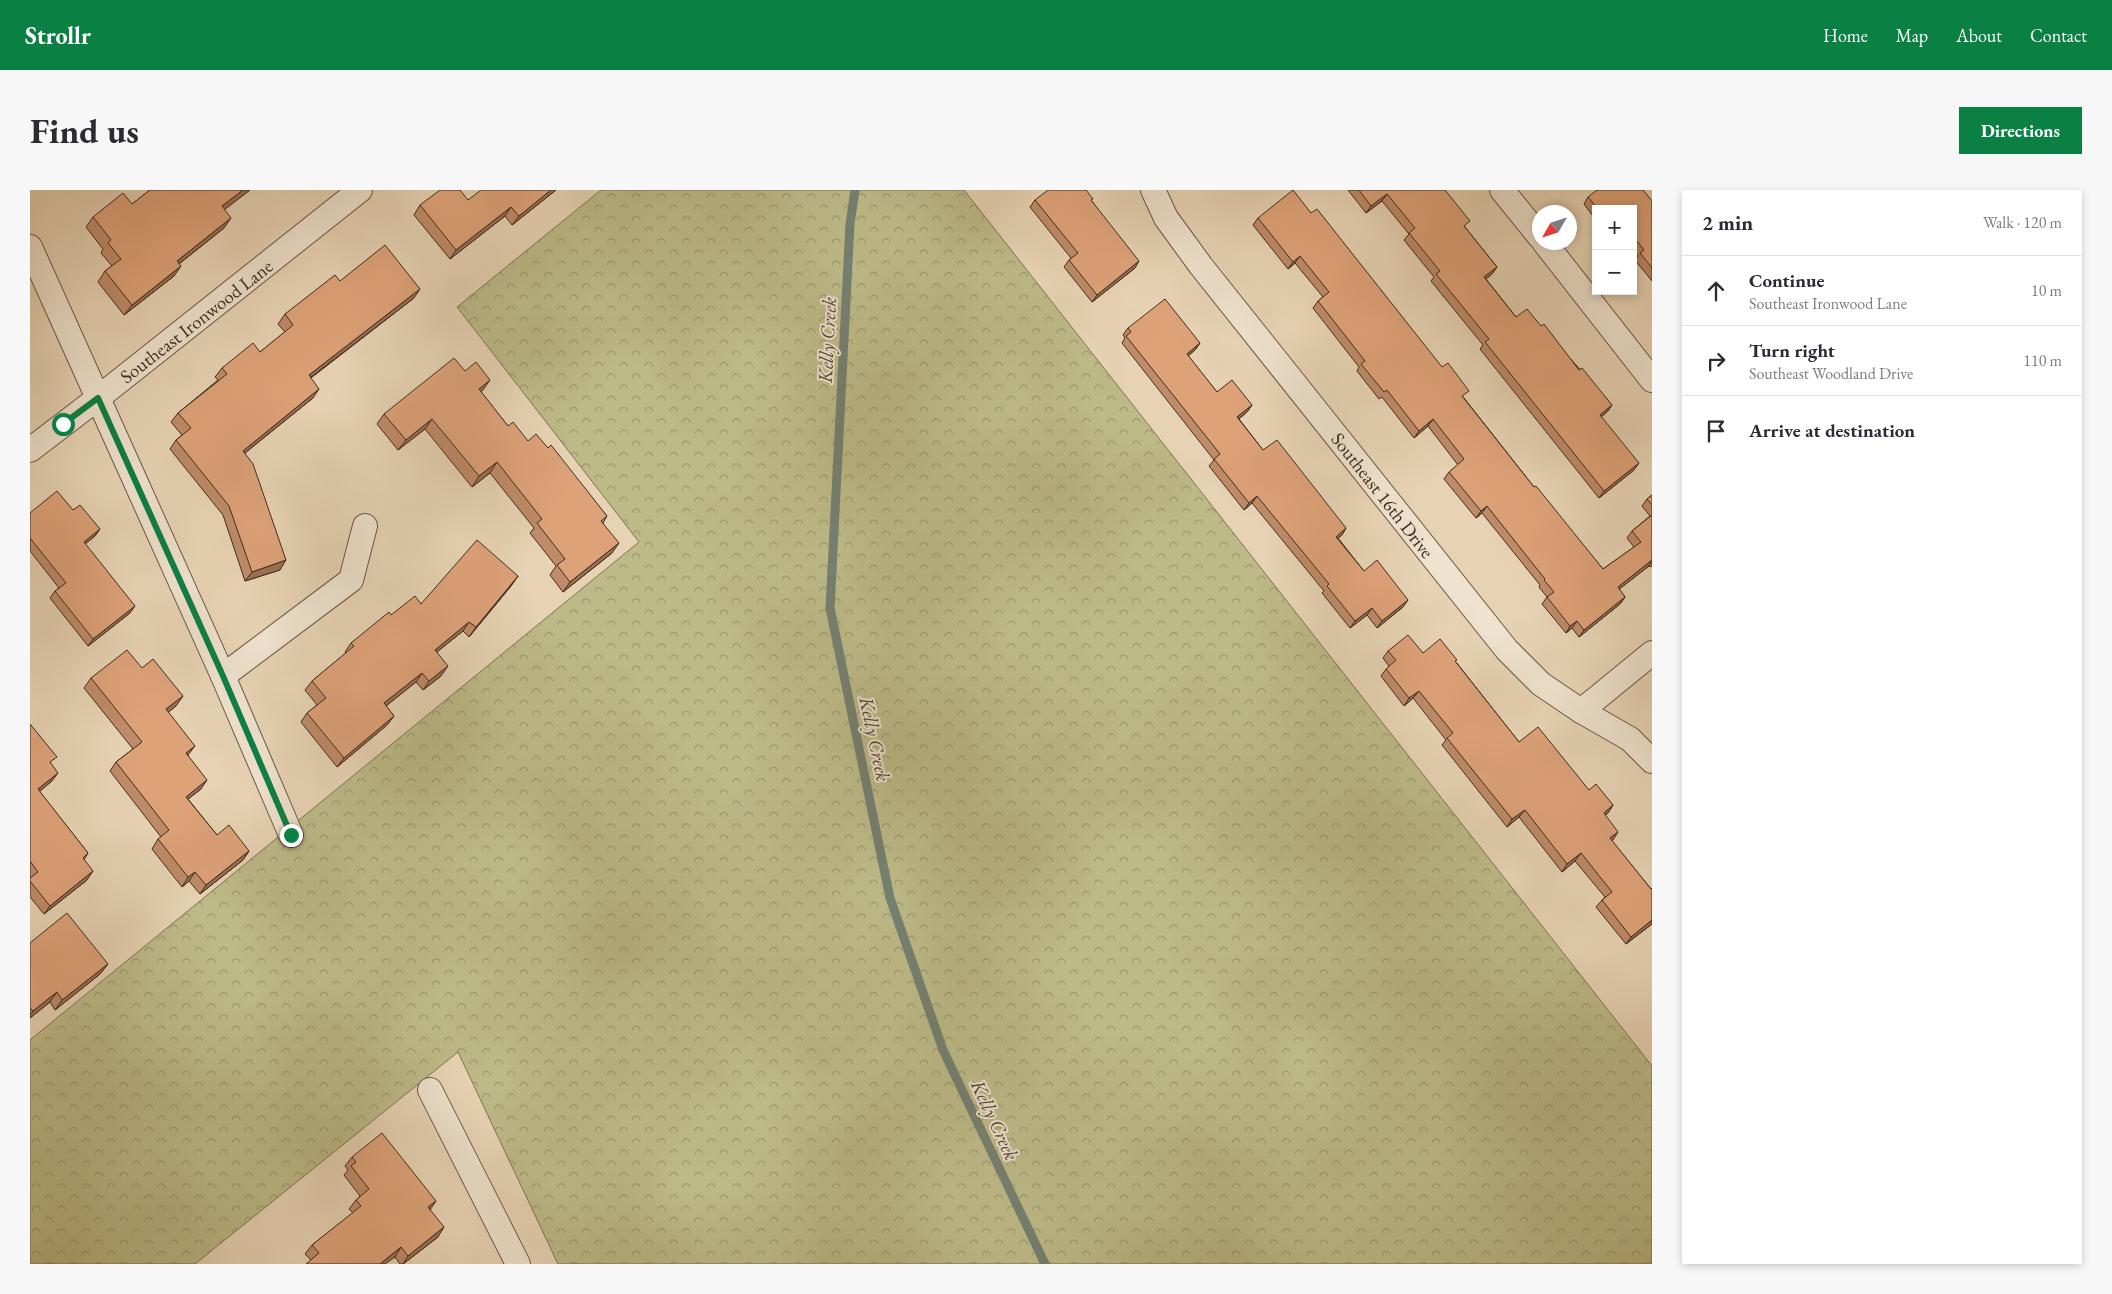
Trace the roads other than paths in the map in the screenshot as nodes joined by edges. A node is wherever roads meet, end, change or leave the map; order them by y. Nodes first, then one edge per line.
1 (360, 190) edge
2 (1153, 190) edge
3 (1507, 192) edge
4 (1532, 226) edge
5 (30, 247) edge
6 (1550, 250) edge
7 (1652, 380) edge
8 (98, 398) junction
9 (30, 450) edge
10 (365, 526) dead end
11 (1652, 653) edge
12 (223, 676) junction
13 (1581, 711) junction
14 (1652, 761) edge
15 (291, 835) dead end
16 (430, 1090) dead end
17 (510, 1260) edge

1 - 8 street, Southeast Ironwood Lane
2 - 13 street, Southeast 16th Drive
3 - 4 street
5 - 8 street
6 - 7 street
8 - 9 street, Southeast Ironwood Lane
8 - 12 street
10 - 12 street
11 - 13 street
12 - 15 street
13 - 14 street, Southeast 16th Drive
16 - 17 street

